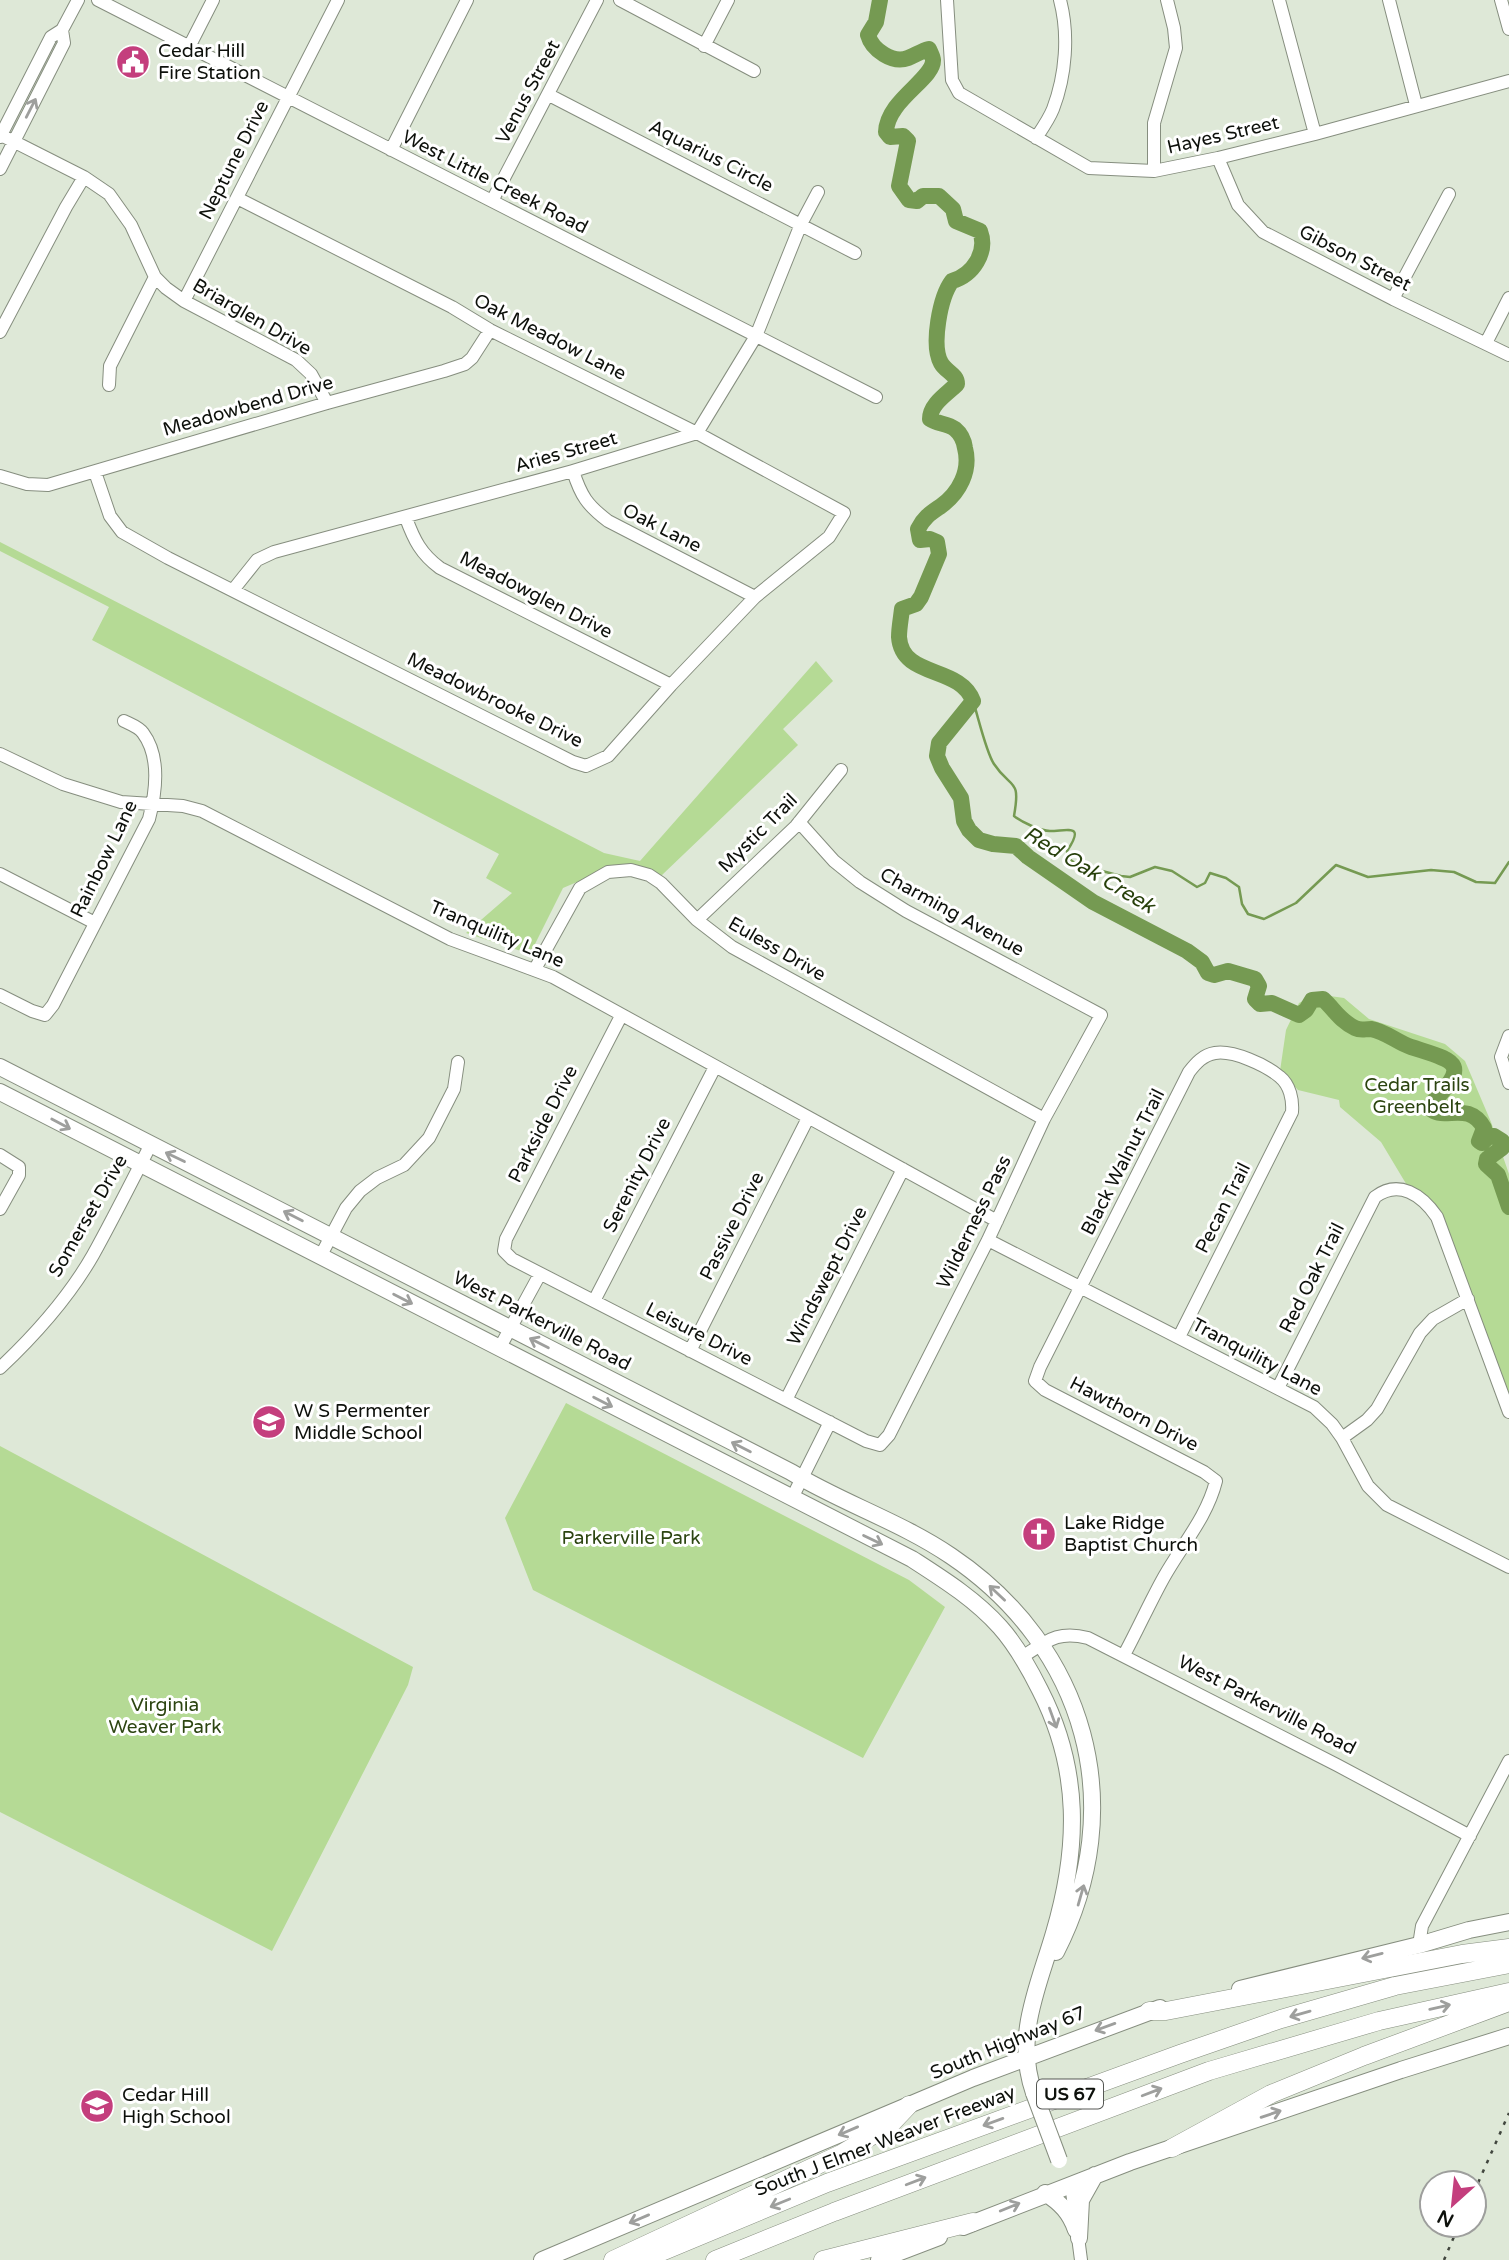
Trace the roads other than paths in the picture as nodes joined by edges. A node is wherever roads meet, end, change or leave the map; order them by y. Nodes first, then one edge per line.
1 (78, 0) edge
2 (98, 0) edge
3 (213, 0) edge
4 (338, 0) edge
5 (467, 0) edge
6 (597, 0) edge
7 (620, 0) edge
8 (727, 0) edge
9 (947, 0) edge
10 (1060, 0) edge
11 (1167, 0) edge
12 (1279, 0) edge
13 (1389, 0) edge
14 (1501, 0) edge
15 (1509, 29) edge
16 (62, 30) junction
17 (704, 46) junction
18 (190, 47) junction
19 (754, 71) dead end
20 (1509, 81) edge
21 (549, 95) junction
22 (288, 97) junction
23 (1416, 104) junction
24 (1315, 134) junction
25 (1, 136) edge
26 (1036, 138) junction
27 (15, 142) junction
28 (391, 150) junction
29 (1218, 158) junction
30 (0, 169) edge
31 (1154, 171) junction
32 (84, 177) junction
33 (818, 192) dead end
34 (1449, 194) dead end
35 (237, 198) junction
36 (492, 201) junction
37 (801, 224) junction
38 (855, 253) dead end
39 (155, 277) junction
40 (1509, 298) edge
41 (1393, 299) junction
42 (184, 301) junction
43 (490, 330) junction
44 (0, 332) edge
45 (756, 336) junction
46 (1486, 343) junction
47 (1509, 355) edge
48 (109, 384) dead end
49 (876, 397) dead end
50 (327, 403) junction
51 (697, 433) junction
52 (573, 471) junction
53 (95, 472) junction
54 (0, 476) edge
55 (844, 513) joint
56 (406, 518) junction
57 (233, 590) junction
58 (755, 597) junction
59 (671, 685) junction
60 (124, 721) dead end
61 (0, 754) edge
62 (841, 770) dead end
63 (153, 805) junction
64 (799, 822) junction
65 (0, 874) edge
66 (697, 920) junction
67 (95, 923) junction
68 (535, 969) junction
69 (0, 995) edge
70 (1101, 1015) joint
71 (621, 1016) junction
72 (1509, 1036) edge
73 (458, 1062) dead end
74 (0, 1067) edge
75 (715, 1067) junction
76 (1509, 1083) edge
77 (0, 1092) edge
78 (1291, 1095) joint
79 (808, 1118) junction
80 (1044, 1119) junction
81 (150, 1144) junction
82 (0, 1156) edge
83 (140, 1165) junction
84 (903, 1169) junction
85 (0, 1209) edge
86 (997, 1221) junction
87 (330, 1236) junction
88 (988, 1240) junction
89 (504, 1251) joint
90 (320, 1257) junction
91 (540, 1274) junction
92 (369, 1282) junction
93 (1081, 1287) junction
94 (454, 1299) junction
95 (1468, 1299) junction
96 (594, 1301) junction
97 (510, 1328) junction
98 (1179, 1338) junction
99 (499, 1349) junction
100 (690, 1351) junction
101 (0, 1368) edge
102 (544, 1372) junction
103 (1035, 1381) joint
104 (622, 1385) junction
105 (1278, 1388) junction
106 (786, 1400) junction
107 (1509, 1412) edge
108 (830, 1422) junction
109 (1342, 1438) junction
110 (880, 1445) joint
111 (802, 1478) junction
112 (792, 1498) junction
113 (923, 1539) junction
114 (912, 1559) junction
115 (1509, 1567) edge
116 (1041, 1645) junction
117 (1124, 1655) junction
118 (1023, 1657) junction
119 (1509, 1761) edge
120 (1470, 1836) junction
121 (1509, 1922) edge
122 (1419, 1945) junction
123 (1509, 1948) edge
124 (1509, 1964) edge
125 (1041, 1978) junction
126 (1509, 1992) edge
127 (1509, 2002) edge
128 (1149, 2011) junction
129 (1509, 2036) edge
130 (1026, 2057) junction
131 (909, 2105) junction
132 (1172, 2148) junction
133 (1095, 2175) junction
134 (1072, 2184) junction
135 (1045, 2193) junction
136 (974, 2222) junction
137 (1079, 2238) junction
138 (542, 2260) edge
139 (612, 2260) edge
140 (642, 2260) edge
141 (715, 2260) edge
142 (823, 2260) edge
143 (879, 2260) edge
144 (1081, 2260) edge

1 - 16 street
2 - 18 street, West Little Creek Road
3 - 18 street
4 - 22 street, Neptune Drive
5 - 28 street
6 - 21 street, Venus Street
7 - 17 street
8 - 17 street
9 - 26 street, Hayes Street
10 - 26 street
11 - 31 street
12 - 24 street
13 - 23 street
14 - 15 street
16 - 25 street
27 -> 16 street
17 - 19 street
18 - 22 street, West Little Creek Road
20 - 23 street, Hayes Street
21 - 36 street, Venus Street
21 - 37 street, Aquarius Circle
22 - 28 street, West Little Creek Road
22 - 35 street, Neptune Drive
23 - 24 street, Hayes Street
24 - 29 street, Hayes Street
25 - 27 street, Briarglen Drive
26 - 31 street, Hayes Street
27 - 30 street
27 - 32 street, Briarglen Drive
28 - 36 street, West Little Creek Road
29 - 31 street, Hayes Street
29 - 41 street, Gibson Street
32 - 39 street, Briarglen Drive
32 - 44 street
33 - 37 street
34 - 41 street
35 - 42 street, Neptune Drive
35 - 43 street, Oak Meadow Lane
36 - 45 street, West Little Creek Road
37 - 38 street, Aquarius Circle
37 - 45 street
39 - 42 street, Briarglen Drive
39 - 48 street
40 - 46 street
41 - 46 street, Gibson Street
42 - 50 street, Briarglen Drive
43 - 50 street, Meadowbend Drive
43 - 51 street, Oak Meadow Lane
45 - 49 street, West Little Creek Road
45 - 51 street
46 - 47 street, Gibson Street
50 - 53 street, Meadowbend Drive
51 - 52 street, Aries Street
51 - 55 street, Oak Meadow Lane
52 - 56 street, Aries Street
52 - 58 street, Oak Lane
53 - 54 street, Meadowbend Drive
53 - 57 street, Meadowbrooke Drive
55 - 58 street, Meadowbrooke Drive
56 - 57 street, Aries Street
56 - 59 street, Meadowglen Drive
57 - 59 street, Meadowbrooke Drive
58 - 59 street, Meadowbrooke Drive
60 - 63 street, Rainbow Lane
61 - 63 street, Tranquility Lane
62 - 64 street, Mystic Trail
63 - 67 street, Rainbow Lane
63 - 68 street, Tranquility Lane
64 - 66 street, Mystic Trail
64 - 70 street, Charming Avenue
65 - 67 street
66 - 68 street, Euless Drive
66 - 80 street, Euless Drive
67 - 69 street, Rainbow Lane
68 - 71 street, Tranquility Lane
70 - 80 street, Wilderness Pass
71 - 75 street, Tranquility Lane
71 - 89 street, Parkside Drive
72 - 76 street
73 - 87 street
74 - 81 main road, West Parkerville Road
75 - 79 street, Tranquility Lane
75 - 96 street, Serenity Drive
77 -> 83 main road
78 - 93 street, Black Walnut Trail
78 - 98 street, Pecan Trail
79 - 84 street, Tranquility Lane
79 - 100 street, Passive Drive
80 - 86 street, Wilderness Pass
81 - 83 street, Somerset Drive
87 -> 81 main road, West Parkerville Road
82 - 85 street
83 - 90 main road
83 - 101 street, Somerset Drive
84 - 86 street, Tranquility Lane
84 - 106 street, Windswept Drive
86 - 88 street, Wilderness Pass
87 - 90 street
87 - 94 main road, West Parkerville Road
88 - 93 street, Tranquility Lane
88 - 110 street, Wilderness Pass
89 - 91 street, Leisure Drive
90 - 92 main road
91 - 96 street, Leisure Drive
91 - 97 street
92 - 94 main road
92 -> 99 main road
93 - 98 street, Tranquility Lane
93 - 103 street, Black Walnut Trail
94 - 97 main road, West Parkerville Road
95 - 105 street, Red Oak Trail
95 - 107 street
95 - 109 street
96 - 100 street, Leisure Drive
97 - 99 street
104 -> 97 main road, West Parkerville Road
98 - 105 street, Tranquility Lane
99 - 102 main road
100 - 106 street, Leisure Drive
102 - 104 main road
102 -> 112 main road
103 - 117 street, Hawthorn Drive
111 -> 104 main road, West Parkerville Road
105 - 109 street, Tranquility Lane
106 - 108 street, Leisure Drive
108 - 110 street, Leisure Drive
108 - 111 street
109 - 115 street, Tranquility Lane
111 - 112 street
111 - 113 main road, West Parkerville Road
112 -> 114 main road
113 - 114 main road
116 -> 113 main road, West Parkerville Road
114 - 118 main road
116 - 117 street, West Parkerville Road
116 - 118 street, West Parkerville Road
125 -> 116 main road
117 - 120 street, West Parkerville Road
118 -> 125 main road
119 - 120 street
120 - 122 street
121 - 122 main road, South Highway 67
122 -> 128 main road, South Highway 67
123 - 128 highway
124 -> 140 highway, South J Elmer Weaver Freeway / US 67
125 - 130 main road
141 -> 126 highway, US 67
127 - 132 highway
128 -> 130 main road, South Highway 67
132 -> 129 main road
130 - 131 main road, South Highway 67
130 - 134 main road, bridge
131 -> 138 main road, South Highway 67
131 - 139 highway
132 - 133 main road
133 - 134 main road
133 - 137 main road
134 - 135 main road
134 - 137 street
136 -> 135 main road
135 - 137 main road
136 - 142 highway
136 - 143 main road
137 - 144 street

